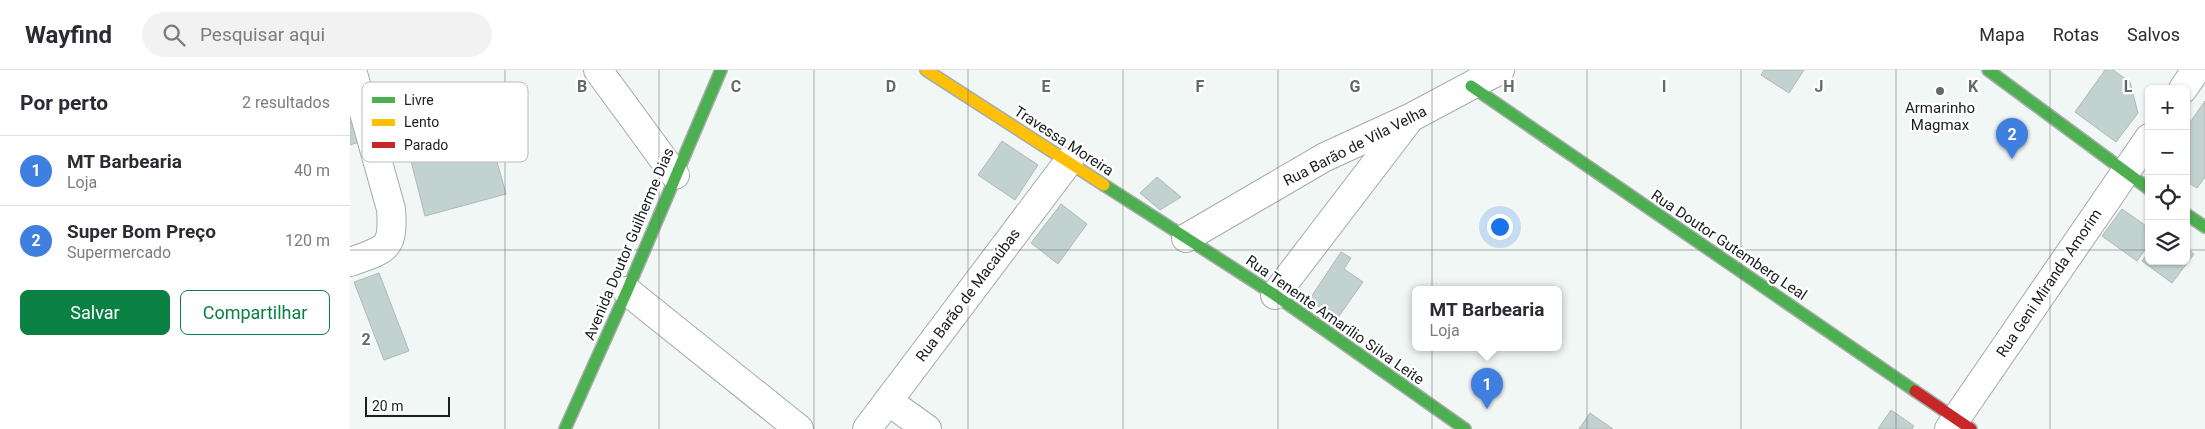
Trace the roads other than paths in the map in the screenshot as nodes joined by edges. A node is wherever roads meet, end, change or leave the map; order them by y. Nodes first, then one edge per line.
1 (352, 70) edge
2 (598, 70) edge
3 (721, 70) edge
4 (926, 70) edge
5 (1500, 70) edge
6 (1988, 70) edge
7 (2196, 70) edge
8 (2186, 85) edge
9 (1471, 86) junction
10 (362, 106) edge
11 (1410, 118) junction
12 (2145, 144) edge
13 (1069, 161) junction
14 (378, 162) edge
15 (2124, 173) junction
16 (675, 175) junction
17 (2145, 186) edge
18 (2190, 217) edge
19 (2205, 227) edge
20 (1186, 238) junction
21 (350, 262) edge
22 (627, 291) junction
23 (1275, 295) junction
24 (888, 401) junction
25 (1959, 426) edge
26 (565, 429) edge
27 (799, 429) edge
28 (866, 429) edge
29 (927, 429) edge
30 (1465, 429) edge

1 - 10 street
2 - 16 street
3 - 16 street, Avenida Doutor Guilherme Dias
4 - 13 street, Travessa Moreira
5 - 9 street, Rua Barão de Vila Velha
6 - 15 street
7 - 8 street
9 - 11 street, Rua Barão de Vila Velha
9 - 25 street, Rua Doutor Gutemberg Leal
11 - 20 street, Rua Barão de Vila Velha
11 - 23 street
12 - 15 street, Rua Geni Miranda Amorim
13 - 20 street, Travessa Moreira
13 - 24 street, Rua Barão de Macaúbas
14 - 21 street
15 - 17 street
15 - 25 street, Rua Geni Miranda Amorim
16 - 22 street, Avenida Doutor Guilherme Dias
18 - 19 street
20 - 23 street, Rua Tenente Amarílio Silva Leite
22 - 26 street, Avenida Doutor Guilherme Dias
22 - 27 street
23 - 30 street, Rua Tenente Amarílio Silva Leite
24 - 28 street, Rua Barão de Macaúbas
24 - 29 street

